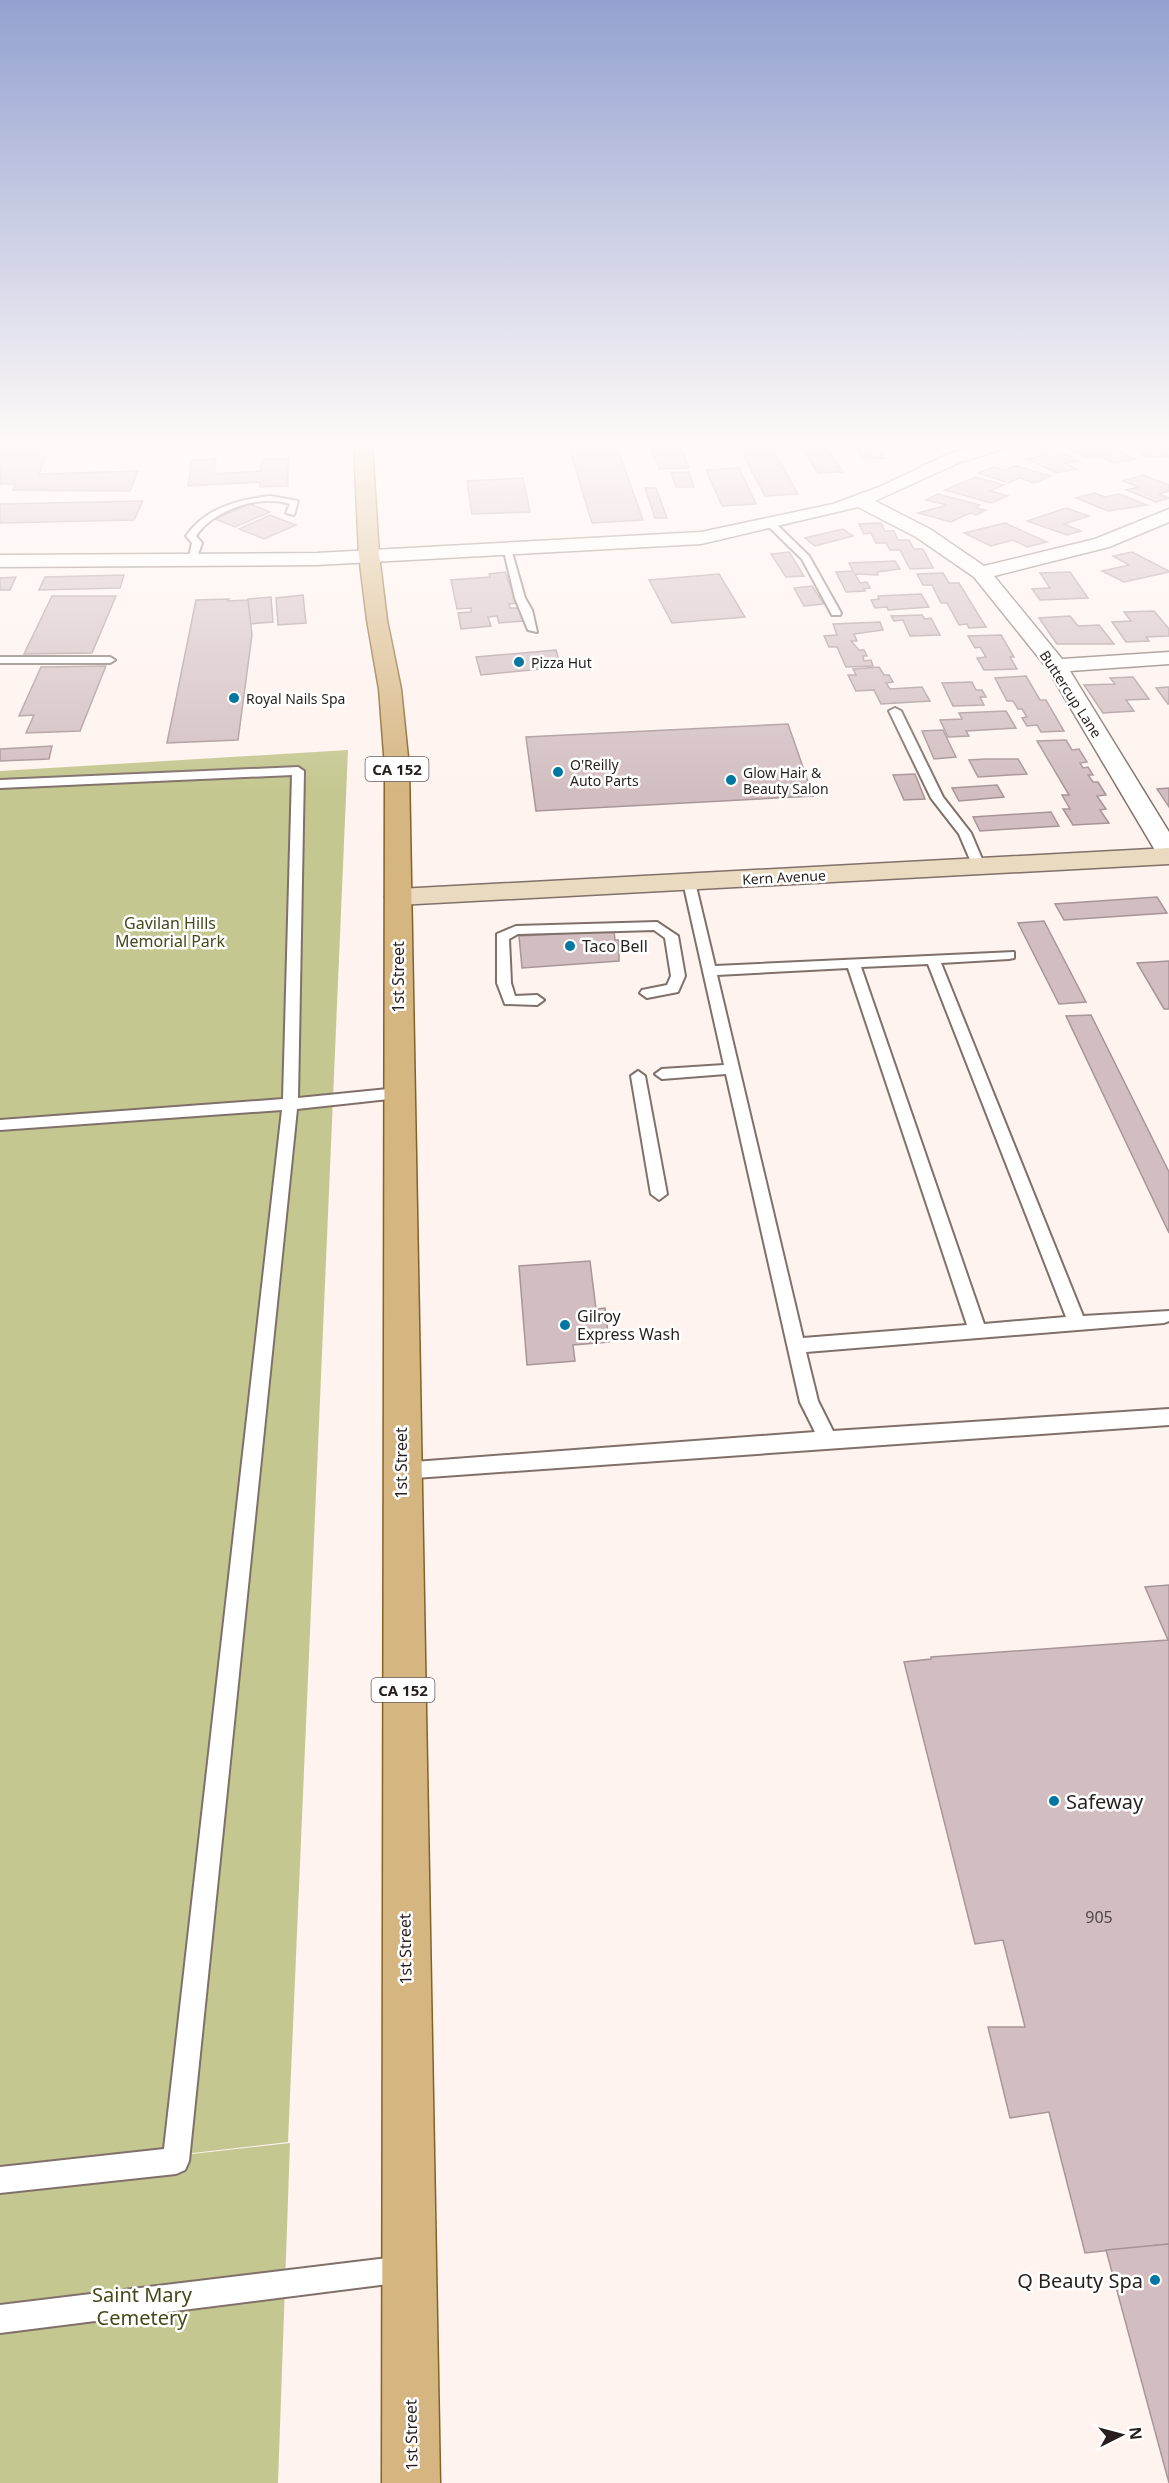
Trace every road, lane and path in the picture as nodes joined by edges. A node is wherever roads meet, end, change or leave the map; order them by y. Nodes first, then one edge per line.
1 (191, 560) joint
2 (207, 560) edge
3 (370, 560) edge
4 (509, 560) edge
5 (807, 560) edge
6 (962, 560) edge
7 (1034, 560) edge
8 (0, 561) edge
9 (981, 573) junction
10 (836, 613) dead end
11 (533, 630) dead end
12 (1169, 658) edge
13 (0, 660) edge
14 (110, 660) dead end
15 (1056, 666) junction
16 (895, 711) dead end
17 (0, 784) edge
18 (1169, 854) edge
19 (979, 866) junction
20 (689, 882) junction
21 (398, 897) junction
22 (1009, 955) dead end
23 (933, 959) junction
24 (853, 963) junction
25 (709, 971) junction
26 (647, 993) dead end
27 (537, 1000) dead end
28 (732, 1069) junction
29 (662, 1074) dead end
30 (638, 1076) dead end
31 (398, 1093) junction
32 (290, 1104) junction
33 (0, 1125) edge
34 (659, 1194) dead end
35 (1164, 1316) dead end
36 (1077, 1323) junction
37 (978, 1331) junction
38 (796, 1346) junction
39 (1169, 1417) edge
40 (829, 1441) junction
41 (401, 1471) junction
42 (0, 2180) edge
43 (409, 2268) junction
44 (0, 2319) edge
45 (411, 2483) edge

1 - 2 street
1 - 8 street
3 - 21 main road, 1st Street / CA 152
4 - 11 lane
5 - 10 lane
6 - 9 street, Buttercup Lane
7 - 9 street
9 - 15 street, Buttercup Lane
12 - 15 street
13 - 14 lane
15 - 18 street, Buttercup Lane
16 - 19 lane
17 - 32 lane
18 - 19 street, Kern Avenue
19 - 20 street, Kern Avenue
20 - 21 street, Kern Avenue
20 - 25 lane
21 - 31 main road, 1st Street / CA 152
22 - 23 lane
23 - 24 lane
23 - 36 lane
24 - 25 lane
24 - 37 lane
25 - 28 lane
26 - 27 lane
28 - 29 lane
28 - 38 lane
30 - 34 lane
31 - 32 lane
31 - 41 main road, 1st Street / CA 152
32 - 33 lane
32 - 42 lane
35 - 36 lane
36 - 37 lane
37 - 38 lane
38 - 40 lane
39 - 40 lane
40 - 41 lane
41 - 43 main road, 1st Street / CA 152
43 - 44 lane
43 - 45 main road, 1st Street / CA 152

